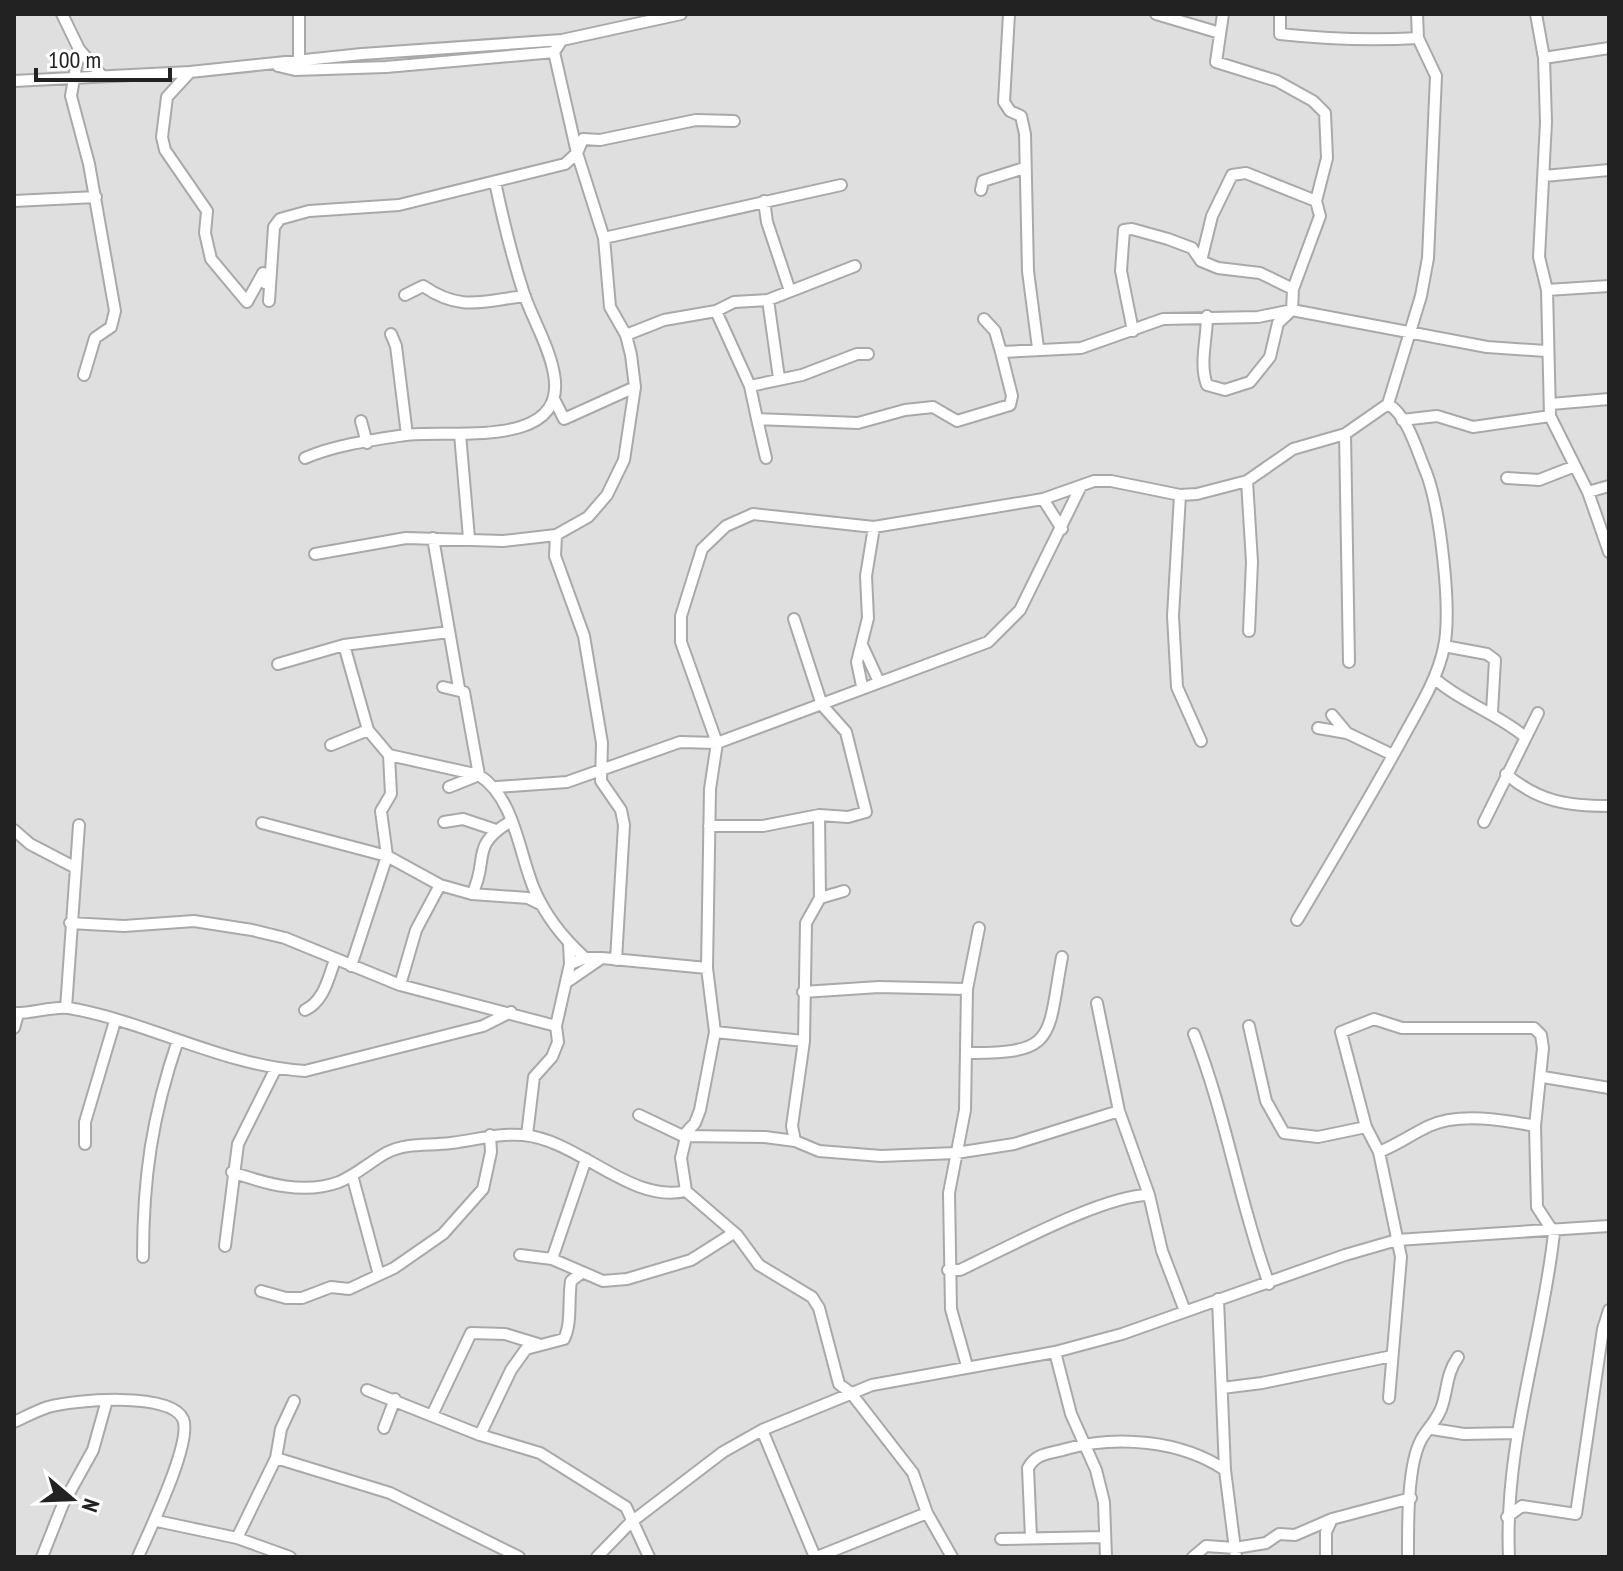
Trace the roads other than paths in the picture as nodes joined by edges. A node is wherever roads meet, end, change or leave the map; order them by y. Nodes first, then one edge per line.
1 (62, 14) edge
2 (299, 14) edge
3 (681, 14) edge
4 (1009, 14) edge
5 (1156, 14) edge
6 (1223, 14) edge
7 (1280, 14) edge
8 (1417, 14) edge
9 (1536, 14) edge
10 (1220, 33) junction
11 (1418, 38) junction
12 (562, 40) junction
13 (1609, 48) edge
14 (79, 49) junction
15 (554, 52) junction
16 (1544, 58) junction
17 (299, 60) junction
18 (272, 65) junction
19 (190, 72) junction
20 (102, 76) junction
21 (72, 79) junction
22 (14, 81) edge
23 (734, 121) dead end
24 (577, 153) junction
25 (1024, 168) junction
26 (1609, 170) edge
27 (1544, 176) junction
28 (495, 182) junction
29 (841, 185) dead end
30 (981, 190) dead end
31 (96, 197) junction
32 (14, 201) edge
33 (764, 201) junction
34 (1316, 201) junction
35 (604, 238) junction
36 (1201, 261) junction
37 (855, 266) dead end
38 (1609, 286) edge
39 (1293, 289) junction
40 (1547, 290) junction
41 (790, 291) junction
42 (405, 295) dead end
43 (525, 296) junction
44 (768, 300) junction
45 (1292, 310) junction
46 (716, 311) junction
47 (1207, 316) junction
48 (984, 319) dead end
49 (1133, 331) junction
50 (391, 334) dead end
51 (1409, 334) junction
52 (626, 335) junction
53 (1038, 348) junction
54 (1546, 351) junction
55 (1001, 352) junction
56 (868, 354) dead end
57 (84, 375) dead end
58 (779, 378) junction
59 (750, 386) junction
60 (635, 387) junction
61 (554, 399) junction
62 (1609, 399) edge
63 (1388, 404) junction
64 (1550, 410) junction
65 (757, 419) junction
66 (1402, 420) junction
67 (361, 421) dead end
68 (460, 434) junction
69 (1345, 434) junction
70 (407, 435) junction
71 (367, 443) junction
72 (305, 458) dead end
73 (766, 458) dead end
74 (1575, 466) junction
75 (1507, 478) dead end
76 (1247, 481) junction
77 (1081, 486) junction
78 (1609, 486) edge
79 (1588, 492) junction
80 (1180, 495) junction
81 (1043, 499) junction
82 (874, 527) junction
83 (1062, 529) junction
84 (556, 535) junction
85 (433, 538) junction
86 (469, 538) junction
87 (1609, 552) edge
88 (315, 554) dead end
89 (794, 619) dead end
90 (1249, 631) dead end
91 (449, 632) junction
92 (344, 645) junction
93 (1444, 646) junction
94 (863, 647) junction
95 (1349, 662) dead end
96 (278, 664) dead end
97 (1434, 678) junction
98 (879, 682) junction
99 (862, 686) junction
100 (443, 687) dead end
101 (459, 688) junction
102 (822, 705) junction
103 (1492, 712) junction
104 (1538, 713) dead end
105 (1332, 715) dead end
106 (1318, 728) dead end
107 (368, 730) junction
108 (1347, 733) junction
109 (1524, 736) junction
110 (1201, 741) dead end
111 (717, 743) junction
112 (331, 745) dead end
113 (389, 755) junction
114 (1393, 755) junction
115 (601, 771) junction
116 (1506, 774) junction
117 (479, 775) junction
118 (449, 787) dead end
119 (497, 787) junction
120 (1609, 806) edge
121 (819, 815) junction
122 (511, 821) junction
123 (444, 822) dead end
124 (1484, 822) dead end
125 (262, 823) dead end
126 (79, 825) dead end
127 (709, 826) junction
128 (14, 830) edge
129 (496, 830) junction
130 (387, 856) junction
131 (76, 868) junction
132 (440, 885) junction
133 (844, 891) dead end
134 (531, 893) junction
135 (472, 894) junction
136 (820, 898) junction
137 (1297, 920) dead end
138 (70, 923) junction
139 (979, 928) dead end
140 (569, 944) junction
141 (1062, 957) dead end
142 (585, 958) junction
143 (602, 958) junction
144 (335, 960) junction
145 (616, 960) junction
146 (570, 964) junction
147 (351, 966) junction
148 (707, 968) junction
149 (567, 982) junction
150 (400, 985) junction
151 (967, 989) junction
152 (803, 992) junction
153 (1097, 1003) dead end
154 (66, 1008) junction
155 (305, 1010) dead end
156 (511, 1012) junction
157 (16, 1013) edge
158 (115, 1021) junction
159 (556, 1026) junction
160 (1249, 1026) dead end
161 (14, 1028) edge
162 (715, 1032) junction
163 (1194, 1034) dead end
164 (178, 1040) junction
165 (804, 1041) junction
166 (968, 1053) junction
167 (275, 1070) junction
168 (1543, 1077) junction
169 (1609, 1088) edge
170 (1119, 1111) junction
171 (639, 1115) dead end
172 (1535, 1126) junction
173 (1366, 1127) junction
174 (490, 1135) junction
175 (527, 1135) junction
176 (683, 1136) junction
177 (795, 1141) junction
178 (85, 1144) dead end
179 (1379, 1152) junction
180 (956, 1153) junction
181 (586, 1159) junction
182 (232, 1172) junction
183 (352, 1175) junction
184 (686, 1191) junction
185 (1149, 1195) junction
186 (1609, 1226) edge
187 (1550, 1228) junction
188 (732, 1234) junction
189 (1397, 1240) junction
190 (225, 1246) dead end
191 (520, 1255) dead end
192 (143, 1257) dead end
193 (552, 1259) junction
194 (948, 1270) junction
195 (580, 1274) junction
196 (379, 1275) junction
197 (1269, 1284) junction
198 (261, 1291) dead end
199 (1218, 1299) junction
200 (1609, 1310) edge
201 (1185, 1311) junction
202 (538, 1344) junction
203 (1055, 1352) junction
204 (1392, 1356) junction
205 (1458, 1357) dead end
206 (967, 1366) junction
207 (1222, 1388) junction
208 (367, 1390) dead end
209 (851, 1393) junction
210 (1389, 1398) dead end
211 (395, 1399) junction
212 (107, 1400) junction
213 (294, 1401) dead end
214 (433, 1413) junction
215 (14, 1422) edge
216 (384, 1428) dead end
217 (1432, 1429) junction
218 (762, 1430) junction
219 (1515, 1433) junction
220 (480, 1435) junction
221 (1082, 1444) junction
222 (276, 1458) junction
223 (1225, 1470) junction
224 (1411, 1498) junction
225 (927, 1513) junction
226 (1507, 1517) junction
227 (1332, 1519) junction
228 (157, 1521) junction
229 (630, 1523) junction
230 (1104, 1537) junction
231 (237, 1538) junction
232 (1031, 1538) junction
233 (1001, 1539) dead end
234 (1235, 1552) edge
235 (42, 1557) edge
236 (138, 1557) edge
237 (290, 1557) edge
238 (519, 1557) edge
239 (597, 1557) edge
240 (649, 1557) edge
241 (816, 1557) edge
242 (952, 1557) edge
243 (1106, 1557) edge
244 (1193, 1557) edge
245 (1326, 1557) edge
246 (1408, 1557) edge
247 (1510, 1557) edge

1 - 14 street
2 - 17 street
3 - 12 street
4 - 25 street
5 - 10 street
6 - 10 street
7 - 11 street
8 - 11 street
9 - 16 street
10 - 34 street
11 - 51 street
12 - 15 street
12 - 17 street
13 - 16 street
14 - 20 street
14 - 21 street
15 - 18 street
15 - 24 street
16 - 27 street
17 - 18 street
18 - 19 street
19 - 20 street
19 - 28 street
20 - 21 street
21 - 22 street
21 - 31 street
23 - 24 street
24 - 28 street
24 - 35 street
25 - 30 street
25 - 53 street
26 - 27 street
27 - 40 street
28 - 43 street
29 - 33 street
31 - 32 street
31 - 57 street
33 - 35 street
33 - 41 street
34 - 36 street
34 - 39 street
35 - 52 street
36 - 39 street
36 - 49 street
37 - 41 street
38 - 40 street
39 - 45 street
40 - 54 street
41 - 44 street
42 - 43 street
43 - 61 street
44 - 46 street
44 - 58 street
45 - 47 street
45 - 47 street
45 - 51 street
46 - 52 street
46 - 59 street
47 - 49 street
48 - 55 street
49 - 53 street
50 - 70 street
51 - 54 street
51 - 63 street
52 - 60 street
53 - 55 street
54 - 64 street
55 - 65 street
56 - 58 street
58 - 59 street
59 - 65 street
60 - 61 street
60 - 84 street
61 - 68 street
62 - 64 street
63 - 66 street
63 - 69 street
64 - 66 street
64 - 74 street
65 - 73 street
66 - 93 street
67 - 71 street
68 - 70 street
68 - 86 street
69 - 76 street
69 - 95 street
70 - 71 street
71 - 72 street
74 - 75 street
74 - 79 street
76 - 80 street
76 - 90 street
77 - 80 street
77 - 81 street
77 - 83 street
78 - 79 street
79 - 87 street
80 - 110 street
81 - 82 street
81 - 83 street
82 - 94 street
82 - 111 street
83 - 98 street
84 - 86 street
84 - 115 street
85 - 86 street
85 - 88 street
85 - 91 street
89 - 102 street
91 - 92 street
91 - 101 street
92 - 96 street
92 - 107 street
93 - 97 street
93 - 103 street
94 - 98 street
94 - 99 street
97 - 103 street
97 - 114 street
98 - 99 street
99 - 102 street
100 - 101 street
101 - 117 street
102 - 111 street
102 - 121 street
103 - 109 street
104 - 109 street
105 - 108 street
106 - 108 street
107 - 112 street
107 - 113 street
108 - 114 street
109 - 116 street
111 - 115 street
111 - 127 street
113 - 117 street
113 - 130 street
114 - 137 street
115 - 119 street
115 - 145 street
116 - 120 street
116 - 124 street
117 - 118 street
117 - 119 street
119 - 122 street
121 - 127 street
121 - 136 street
122 - 129 street
122 - 134 street
123 - 129 street
125 - 130 street
126 - 131 street
127 - 148 street
128 - 131 street
129 - 135 street
130 - 132 street
130 - 147 street
131 - 138 street
132 - 135 street
132 - 150 street
133 - 136 street
134 - 135 street
134 - 140 street
136 - 152 street
138 - 144 street
138 - 154 street
139 - 151 street
140 - 142 street
140 - 146 street
141 - 166 street
142 - 143 street
142 - 146 street
143 - 145 street
143 - 149 street
144 - 147 street
144 - 155 street
145 - 148 street
146 - 149 street
147 - 150 street
148 - 162 street
149 - 159 street
150 - 156 street
151 - 152 street
151 - 166 street
152 - 165 street
153 - 170 street
154 - 157 street
154 - 158 street
156 - 159 street
156 - 167 street
157 - 161 street
158 - 164 street
158 - 178 street
159 - 175 street
160 - 173 street
162 - 165 street
162 - 176 street
163 - 197 street
164 - 167 street
164 - 192 street
165 - 177 street
166 - 180 street
167 - 182 street
168 - 169 street
168 - 172 street
168 - 173 street
170 - 180 street
170 - 185 street
171 - 176 street
172 - 179 street
172 - 187 street
173 - 179 street
174 - 175 street
174 - 183 street
174 - 196 street
175 - 181 street
176 - 177 street
176 - 184 street
177 - 180 street
179 - 189 street
180 - 194 street
181 - 184 street
181 - 193 street
182 - 183 street
182 - 190 street
183 - 196 street
184 - 188 street
185 - 194 street
185 - 201 street
186 - 187 street
187 - 189 street
187 - 219 street
188 - 195 street
188 - 209 street
189 - 197 street
189 - 204 street
191 - 193 street
193 - 195 street
194 - 206 street
195 - 202 street
196 - 198 street
197 - 199 street
199 - 201 street
199 - 207 street
200 - 226 street
201 - 203 street
202 - 214 street
202 - 220 street
203 - 206 street
203 - 221 street
204 - 207 street
204 - 210 street
205 - 217 street
206 - 209 street
207 - 223 street
208 - 211 street
209 - 218 street
209 - 225 street
211 - 214 street
211 - 216 street
212 - 215 street
212 - 228 street
212 - 235 street
213 - 222 street
214 - 220 street
217 - 219 street
217 - 224 street
218 - 229 street
218 - 241 street
219 - 226 street
220 - 229 street
221 - 223 street
221 - 230 street
221 - 232 street
222 - 231 street
222 - 238 street
223 - 234 street
224 - 227 street
224 - 246 street
225 - 241 street
225 - 242 street
226 - 247 street
227 - 234 street
227 - 245 street
228 - 231 street
228 - 236 street
229 - 239 street
229 - 240 street
230 - 232 street
230 - 243 street
231 - 237 street
232 - 233 street
234 - 244 street

